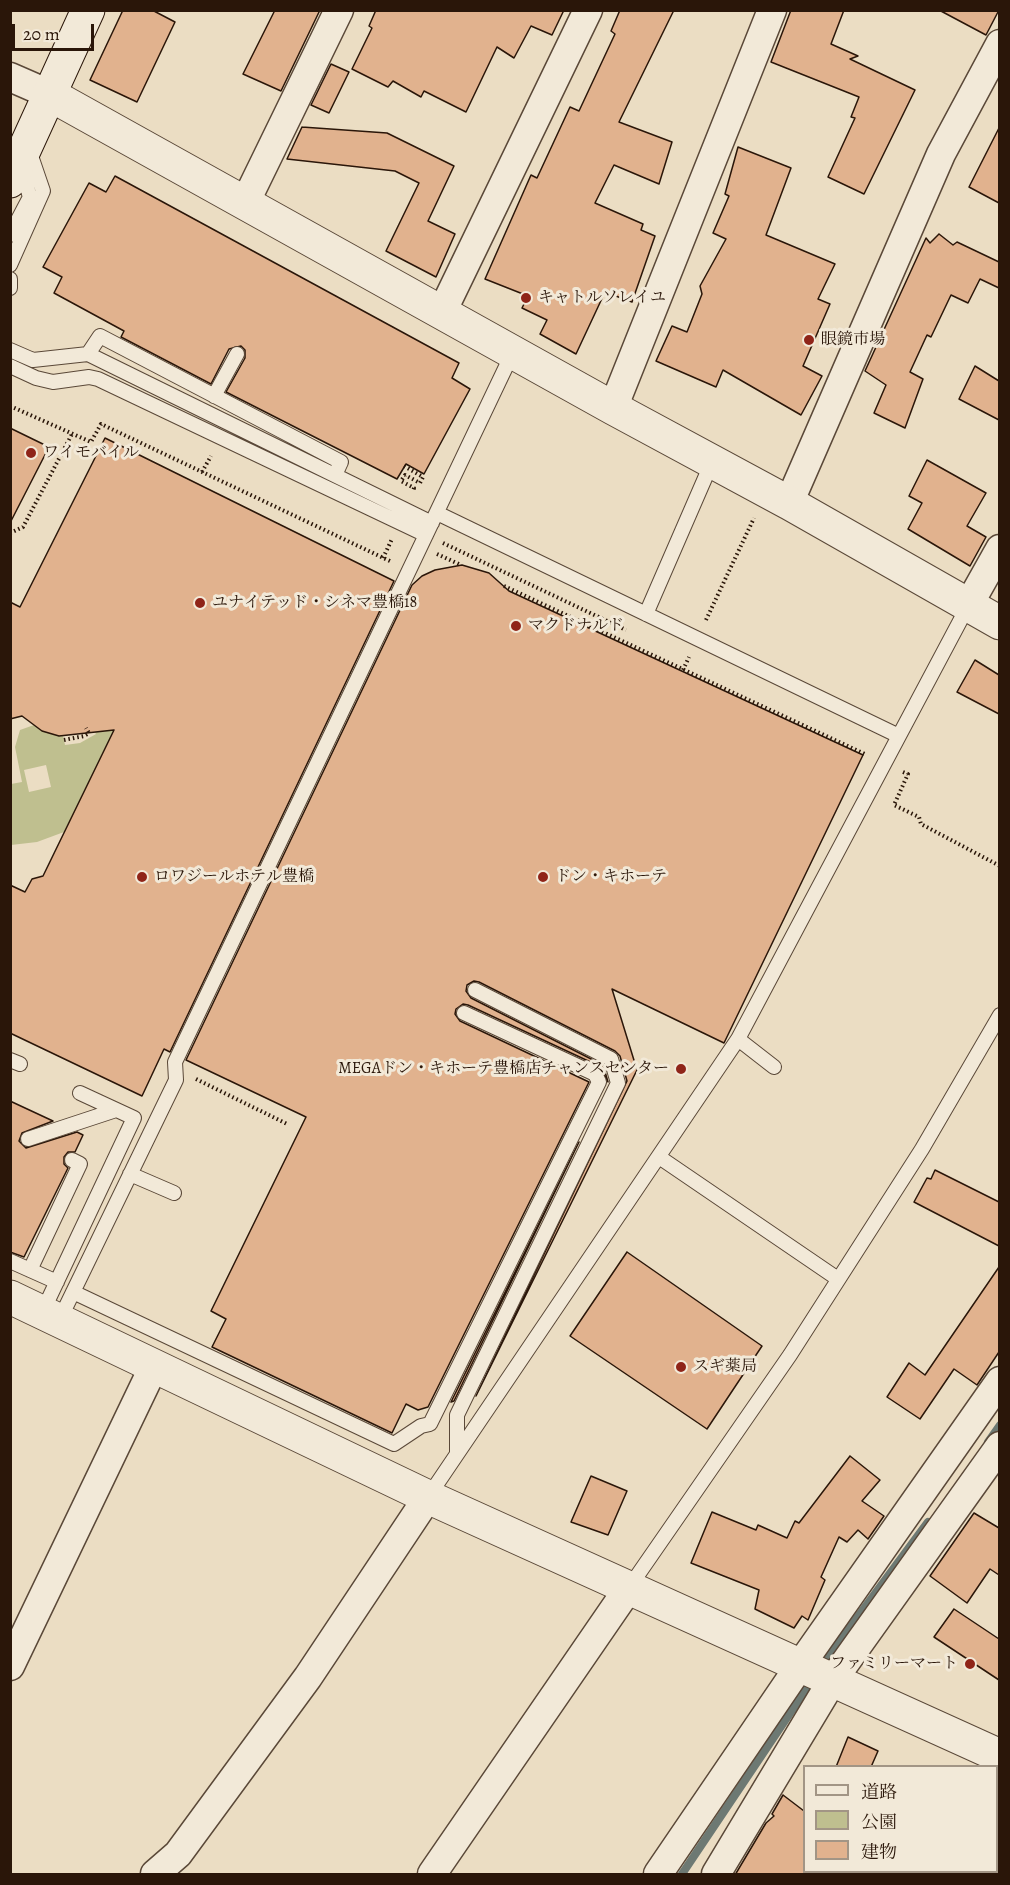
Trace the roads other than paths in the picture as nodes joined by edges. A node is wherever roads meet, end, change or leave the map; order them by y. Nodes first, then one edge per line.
1 (88, 10) edge
2 (339, 10) edge
3 (588, 10) edge
4 (772, 10) edge
5 (999, 44) edge
6 (10, 77) edge
7 (50, 94) junction
8 (19, 163) edge
9 (245, 203) junction
10 (10, 235) edge
11 (10, 265) edge
12 (10, 279) edge
13 (10, 288) edge
14 (442, 312) junction
15 (10, 350) edge
16 (513, 352) junction
17 (88, 354) junction
18 (237, 354) dead end
19 (10, 366) edge
20 (212, 398) junction
21 (613, 408) junction
22 (712, 461) junction
23 (335, 475) junction
24 (774, 505) junction
25 (432, 524) junction
26 (999, 549) edge
27 (968, 606) junction
28 (646, 614) junction
29 (999, 623) edge
30 (899, 736) junction
31 (475, 990) dead end
32 (464, 1013) dead end
33 (999, 1015) edge
34 (738, 1039) junction
35 (774, 1067) dead end
36 (80, 1093) dead end
37 (116, 1110) junction
38 (28, 1140) dead end
39 (658, 1157) junction
40 (72, 1160) dead end
41 (130, 1174) junction
42 (174, 1193) dead end
43 (10, 1261) edge
44 (30, 1270) junction
45 (838, 1279) junction
46 (57, 1282) junction
47 (73, 1292) junction
48 (10, 1298) edge
49 (51, 1317) junction
50 (154, 1366) junction
51 (999, 1381) edge
52 (999, 1446) edge
53 (457, 1453) junction
54 (428, 1497) junction
55 (628, 1589) junction
56 (10, 1666) edge
57 (799, 1667) junction
58 (832, 1681) junction
59 (999, 1756) edge
60 (154, 1875) edge
61 (432, 1875) edge
62 (658, 1875) edge
63 (716, 1875) edge

1 - 7 street
2 - 9 street
3 - 14 street
4 - 21 street
5 - 24 street
6 - 7 street
7 - 8 street
7 - 9 street
8 - 10 lane
8 - 11 lane
9 - 14 street
12 - 13 lane
14 - 16 street
15 - 17 lane
16 - 21 street
16 - 25 lane
17 - 20 lane
17 - 20 lane
18 - 20 lane
19 - 25 lane
20 - 23 lane
20 - 23 lane
21 - 22 street
22 - 24 street
22 - 28 lane
23 - 25 lane
24 - 27 street
25 - 28 lane
25 - 41 lane
26 - 27 street
27 - 29 street
27 - 30 lane
28 - 30 lane
30 - 34 lane
31 - 53 lane
32 - 47 lane
33 - 45 lane
34 - 35 lane
34 - 39 lane
36 - 37 lane
37 - 38 lane
37 - 46 lane
39 - 45 lane
39 - 53 lane
40 - 44 lane
41 - 42 lane
41 - 47 lane
43 - 44 lane
44 - 46 lane
45 - 55 lane
46 - 49 lane
47 - 49 lane
48 - 49 street
49 - 50 street
50 - 54 street
50 - 56 street
51 - 57 street
52 - 58 street
53 - 54 lane
54 - 55 street
54 - 60 street
55 - 57 street
55 - 61 street
57 - 58 street
57 - 62 street
58 - 59 street
58 - 63 street

